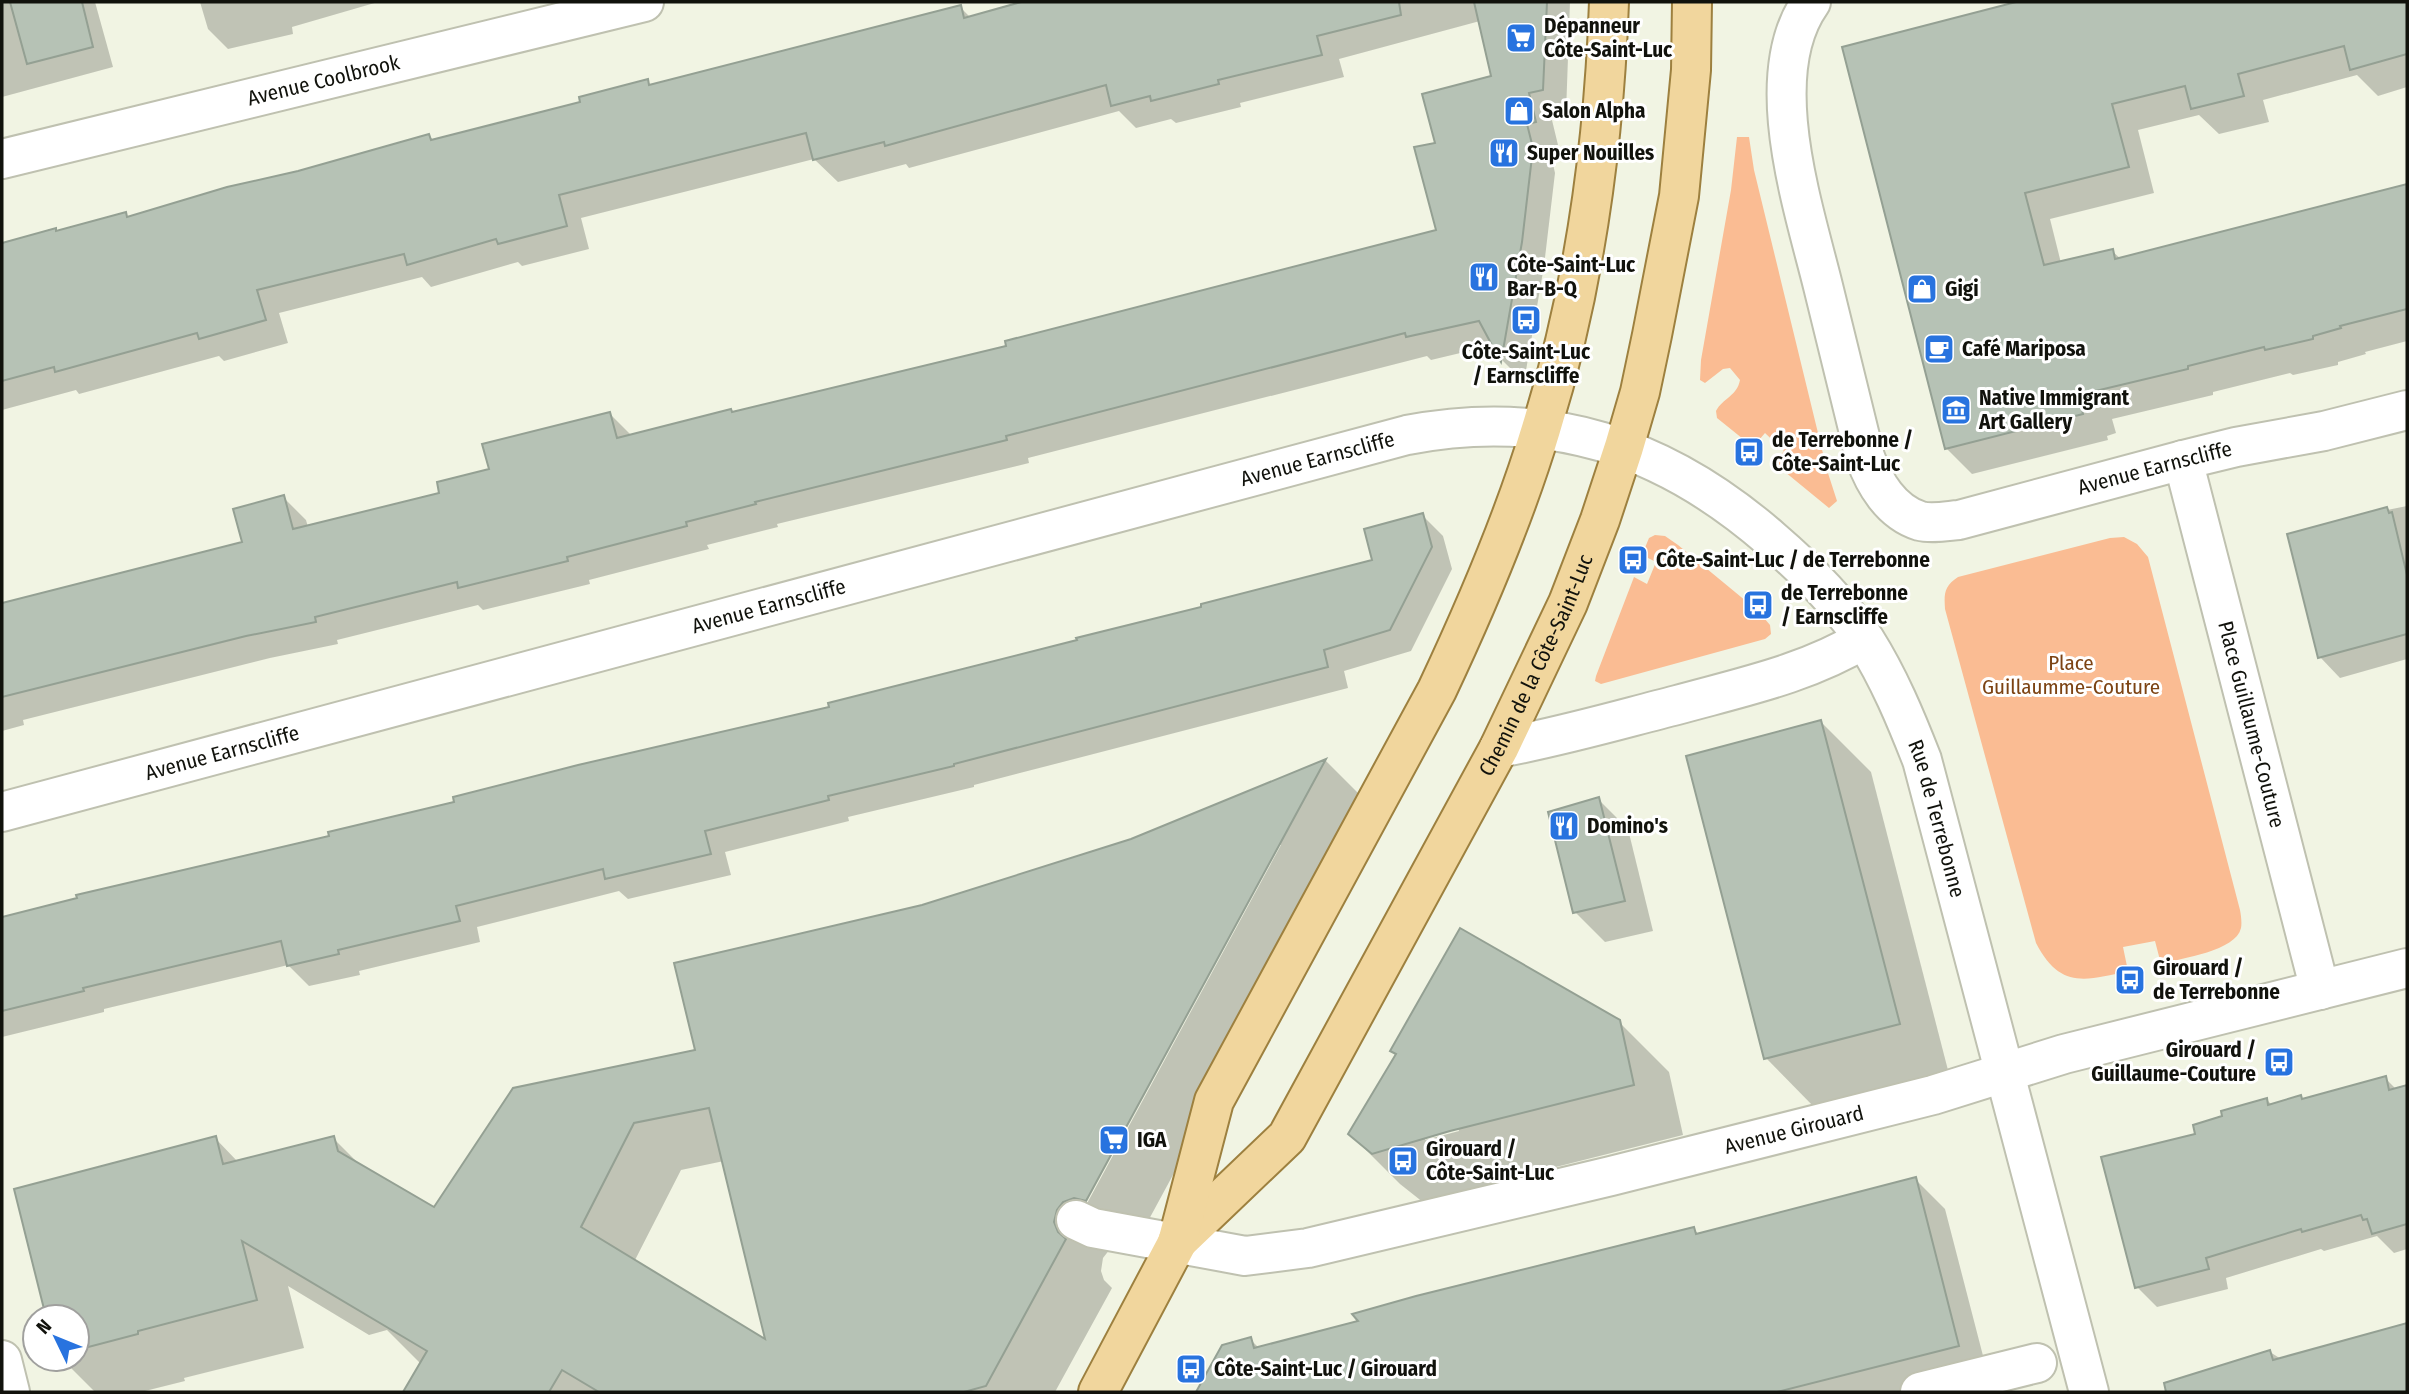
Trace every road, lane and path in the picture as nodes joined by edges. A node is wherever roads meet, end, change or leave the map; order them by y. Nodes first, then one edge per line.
1 (644, 2) edge
2 (1609, 2) edge
3 (1692, 2) edge
4 (1805, 10) edge
5 (2, 159) edge
6 (2407, 410) edge
7 (1541, 429) junction
8 (1624, 447) junction
9 (2183, 460) junction
10 (1864, 639) junction
11 (1500, 748) junction
12 (2, 812) edge
13 (2407, 968) edge
14 (2320, 990) junction
15 (2005, 1074) junction
16 (1076, 1220) dead end
17 (1177, 1243) junction
18 (2, 1360) edge
19 (2037, 1363) dead end
20 (10, 1392) edge
21 (1098, 1392) edge
22 (1920, 1392) edge
23 (2089, 1392) edge

1 - 5 street, Avenue Coolbrook
2 - 7 main road, Chemin de la Côte-Saint-Luc
3 - 8 main road, Chemin de la Côte-Saint-Luc
4 - 9 street, Avenue Earnscliffe
6 - 9 street, Avenue Earnscliffe
7 - 8 street, Rue de Terrebonne
7 - 12 street, Avenue Earnscliffe
7 - 17 main road, Chemin de la Côte-Saint-Luc
8 - 10 street, Rue de Terrebonne
8 - 11 main road, Chemin de la Côte-Saint-Luc
9 - 14 street, Place Guillaume-Couture
10 - 11 street
10 - 15 street, Rue de Terrebonne
11 - 17 main road, Chemin de la Côte-Saint-Luc
13 - 14 street, Avenue Girouard
14 - 15 street, Avenue Girouard
15 - 17 street, Avenue Girouard
15 - 23 street, Rue de Terrebonne
16 - 17 street, Avenue Girouard
17 - 21 main road, Chemin de la Côte-Saint-Luc
18 - 20 street
19 - 22 street

